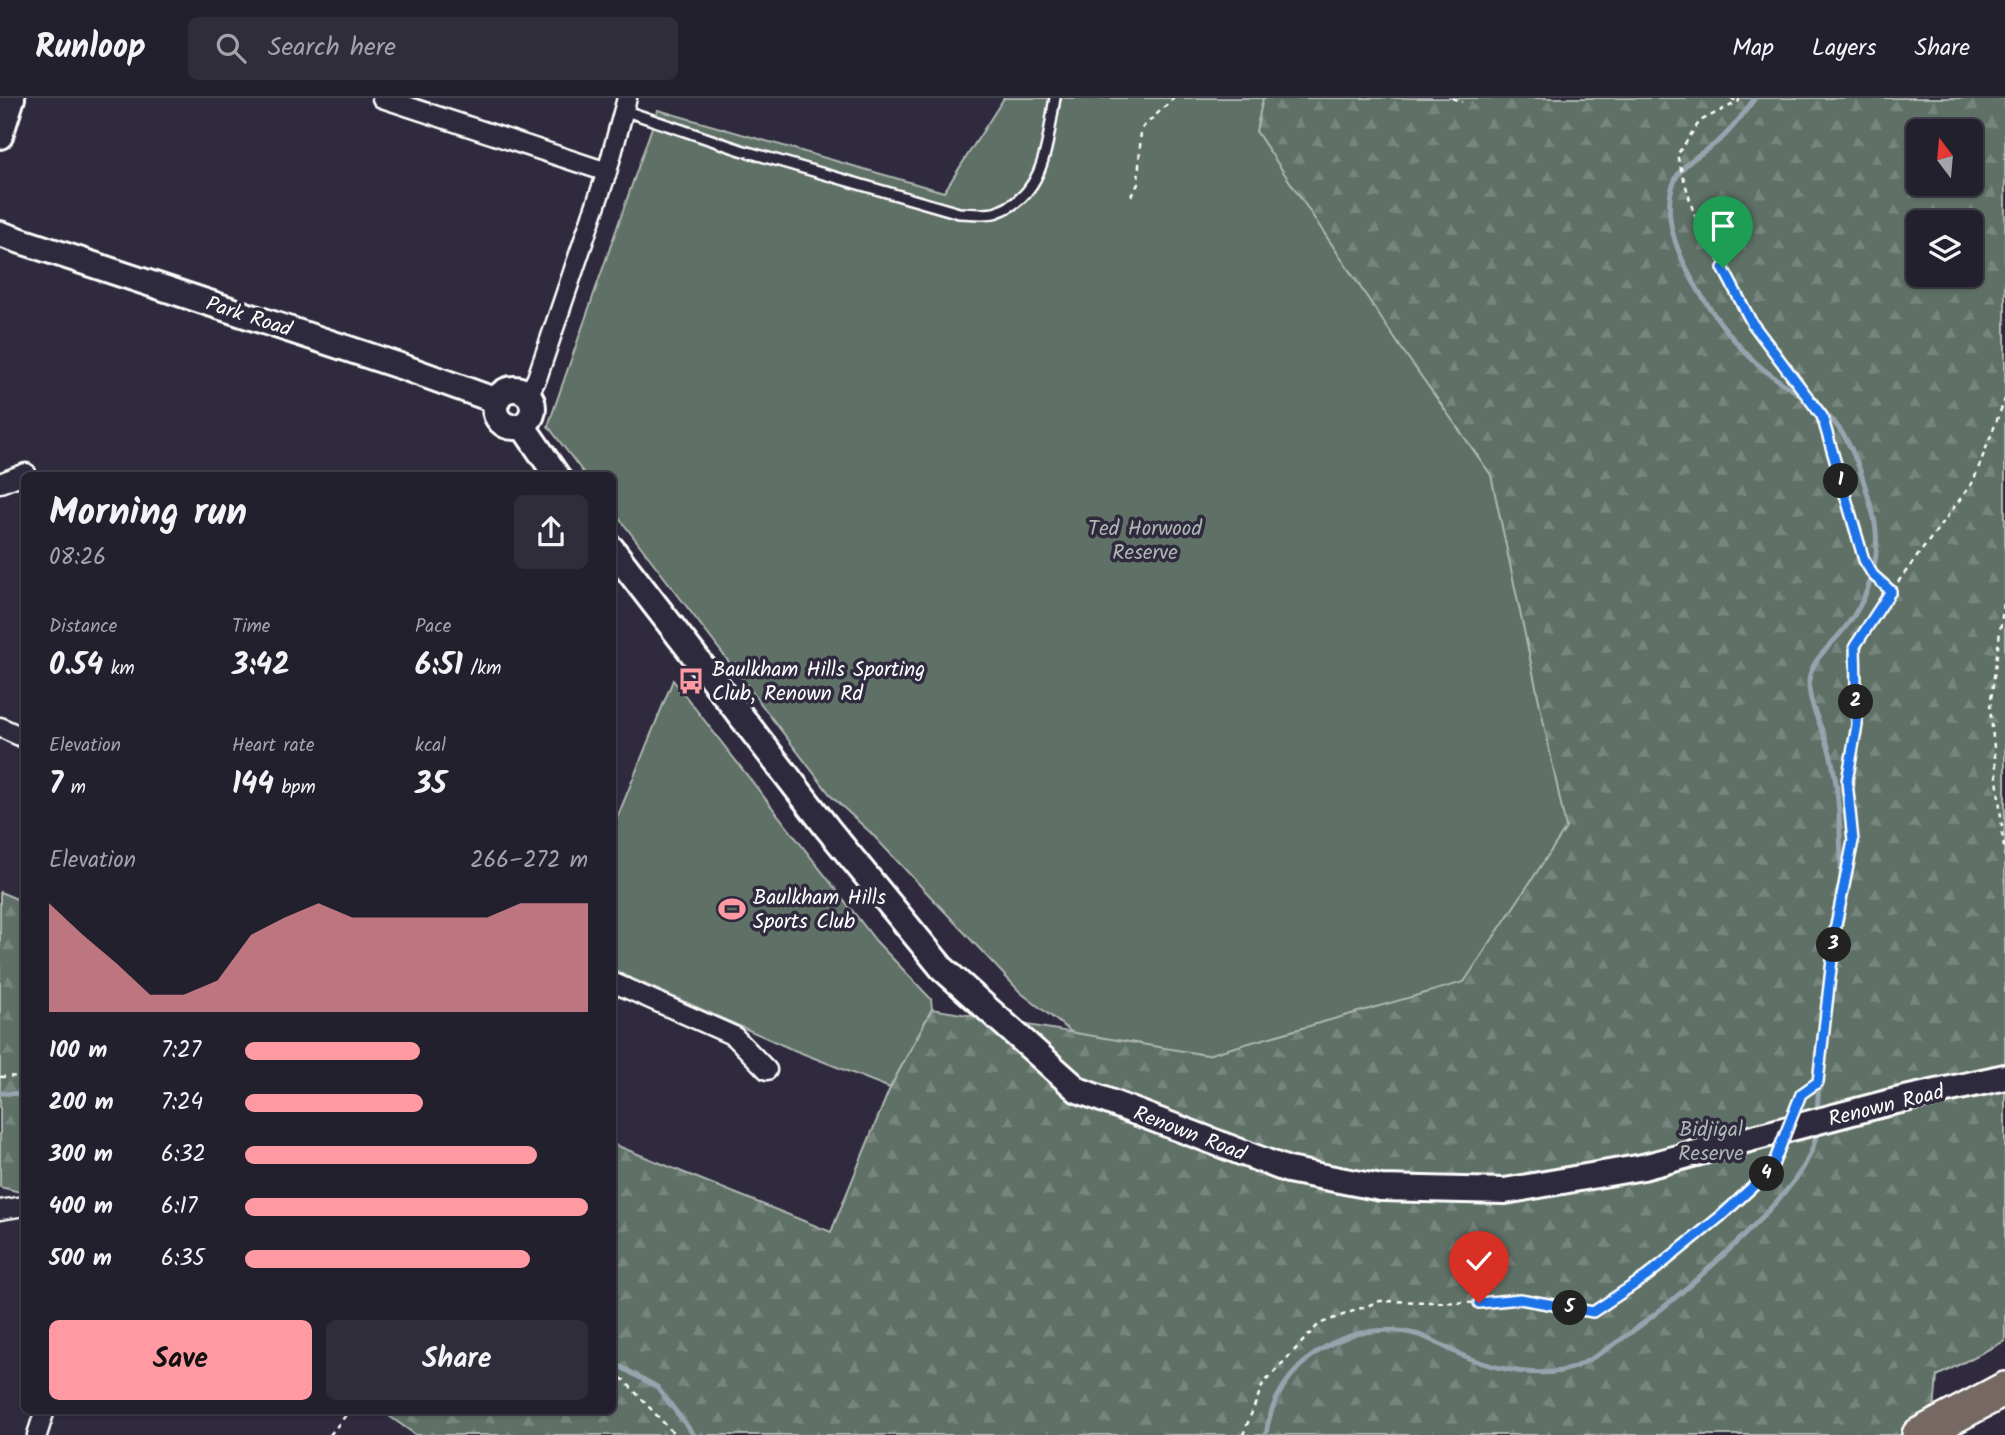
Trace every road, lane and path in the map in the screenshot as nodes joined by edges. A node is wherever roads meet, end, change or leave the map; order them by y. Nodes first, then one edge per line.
1 (12, 98) edge
2 (382, 98) edge
3 (1055, 98) edge
4 (1174, 98) edge
5 (1452, 98) edge
6 (1731, 98) edge
7 (1739, 100) edge
8 (1462, 102) dead end
9 (625, 104) edge
10 (0, 136) edge
11 (607, 172) junction
12 (1131, 196) dead end
13 (0, 233) edge
14 (528, 395) junction
15 (2005, 399) edge
16 (497, 401) junction
17 (522, 425) junction
18 (554, 472) edge
19 (21, 475) edge
20 (0, 483) edge
21 (616, 554) edge
22 (1891, 591) junction
23 (2005, 594) edge
24 (0, 727) edge
25 (21, 737) edge
26 (2005, 858) edge
27 (616, 984) edge
28 (767, 1070) dead end
29 (21, 1076) edge
30 (0, 1077) edge
31 (2005, 1077) edge
32 (1796, 1107) dead end
33 (1781, 1145) dead end
34 (21, 1206) edge
35 (0, 1210) edge
36 (616, 1375) edge
37 (2005, 1389) edge
38 (44, 1414) edge
39 (347, 1414) edge
40 (37, 1435) edge
41 (330, 1435) edge
42 (675, 1435) edge
43 (1243, 1435) edge
44 (1919, 1435) edge

1 - 10 main road
2 - 11 street
3 - 9 lane
4 - 12 path
5 - 8 path
6 - 7 path
7 - 22 path
9 - 11 street
11 - 14 street
13 - 16 main road, Park Road
14 - 16 main road
14 - 17 main road
15 - 22 path
16 - 17 main road
17 - 18 main road
19 - 20 street
21 - 31 main road, Renown Road, bridge
22 - 32 path
23 - 26 path
24 - 25 street
27 - 28 street
29 - 30 path
33 - 43 path
34 - 35 street
36 - 42 path
37 - 44 highway
38 - 40 street
39 - 41 path

